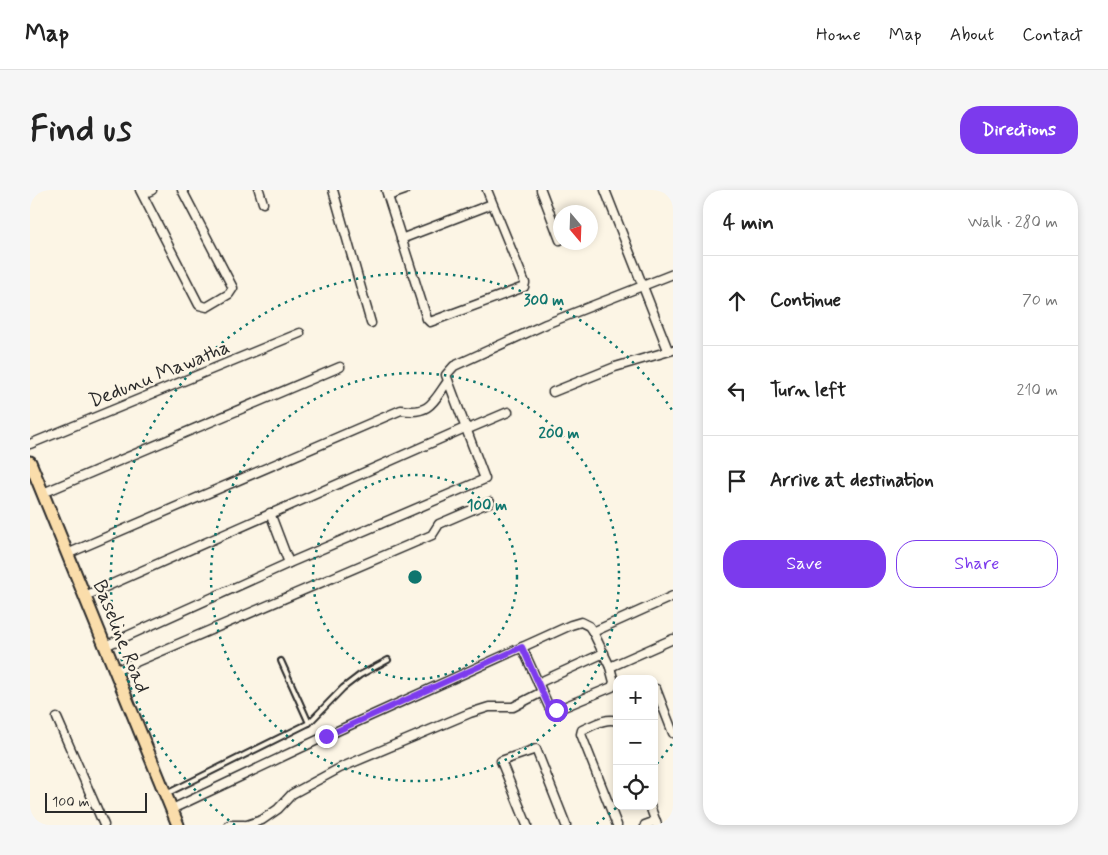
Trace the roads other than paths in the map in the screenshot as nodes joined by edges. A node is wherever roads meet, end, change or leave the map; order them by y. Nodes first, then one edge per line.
1 (152, 190) edge
2 (182, 190) edge
3 (259, 190) edge
4 (333, 190) edge
5 (405, 190) edge
6 (487, 190) edge
7 (540, 190) edge
8 (605, 190) edge
9 (142, 192) edge
10 (387, 193) edge
11 (263, 204) dead end
12 (492, 204) junction
13 (553, 222) edge
14 (401, 239) junction
15 (673, 274) edge
16 (644, 287) junction
17 (371, 323) dead end
18 (300, 332) dead end
19 (671, 350) edge
20 (340, 367) dead end
21 (448, 381) junction
22 (553, 392) dead end
23 (508, 412) dead end
24 (468, 428) junction
25 (30, 444) edge
26 (30, 462) edge
27 (43, 493) junction
28 (490, 502) dead end
29 (270, 513) junction
30 (68, 554) junction
31 (289, 563) junction
32 (84, 596) junction
33 (673, 596) edge
34 (593, 632) junction
35 (673, 639) edge
36 (105, 646) junction
37 (522, 647) junction
38 (604, 653) junction
39 (388, 660) dead end
40 (282, 661) dead end
41 (610, 667) junction
42 (115, 671) junction
43 (538, 683) junction
44 (542, 692) junction
45 (658, 694) edge
46 (56, 718) dead end
47 (613, 720) edge
48 (309, 723) junction
49 (673, 733) edge
50 (166, 794) junction
51 (172, 809) junction
52 (652, 810) edge
53 (657, 823) edge
54 (104, 825) edge
55 (178, 825) edge
56 (229, 825) edge
57 (246, 825) edge
58 (527, 825) edge
59 (566, 825) edge
60 (617, 825) edge
61 (645, 825) edge

1 - 9 street
2 - 9 street
3 - 11 street
4 - 17 street
5 - 10 street
6 - 12 street
7 - 13 street
8 - 16 street
10 - 14 street
12 - 14 street
12 - 14 street
15 - 16 street
16 - 19 street
16 - 21 street
18 - 25 street, Dedunu Mawatha
19 - 22 street
20 - 27 street
21 - 24 street
21 - 30 street
23 - 24 street
24 - 29 street
24 - 31 street
26 - 27 main road, Baseline Road
27 - 30 main road, Baseline Road
28 - 42 street
29 - 31 street
29 - 32 street
30 - 32 main road, Baseline Road
31 - 36 street
32 - 36 main road, Baseline Road
33 - 34 street
34 - 37 street
34 - 38 street
35 - 41 street
36 - 42 main road, Baseline Road
37 - 43 street
37 - 51 street
38 - 41 street
38 - 43 street
39 - 48 lane
40 - 48 lane
41 - 44 street
42 - 50 main road, Baseline Road
43 - 44 street
44 - 57 street
45 - 49 street
46 - 54 street
47 - 60 street
48 - 50 lane
50 - 51 main road, Baseline Road
51 - 55 main road, Baseline Road
52 - 53 street
53 - 61 street
56 - 57 street
58 - 59 street

